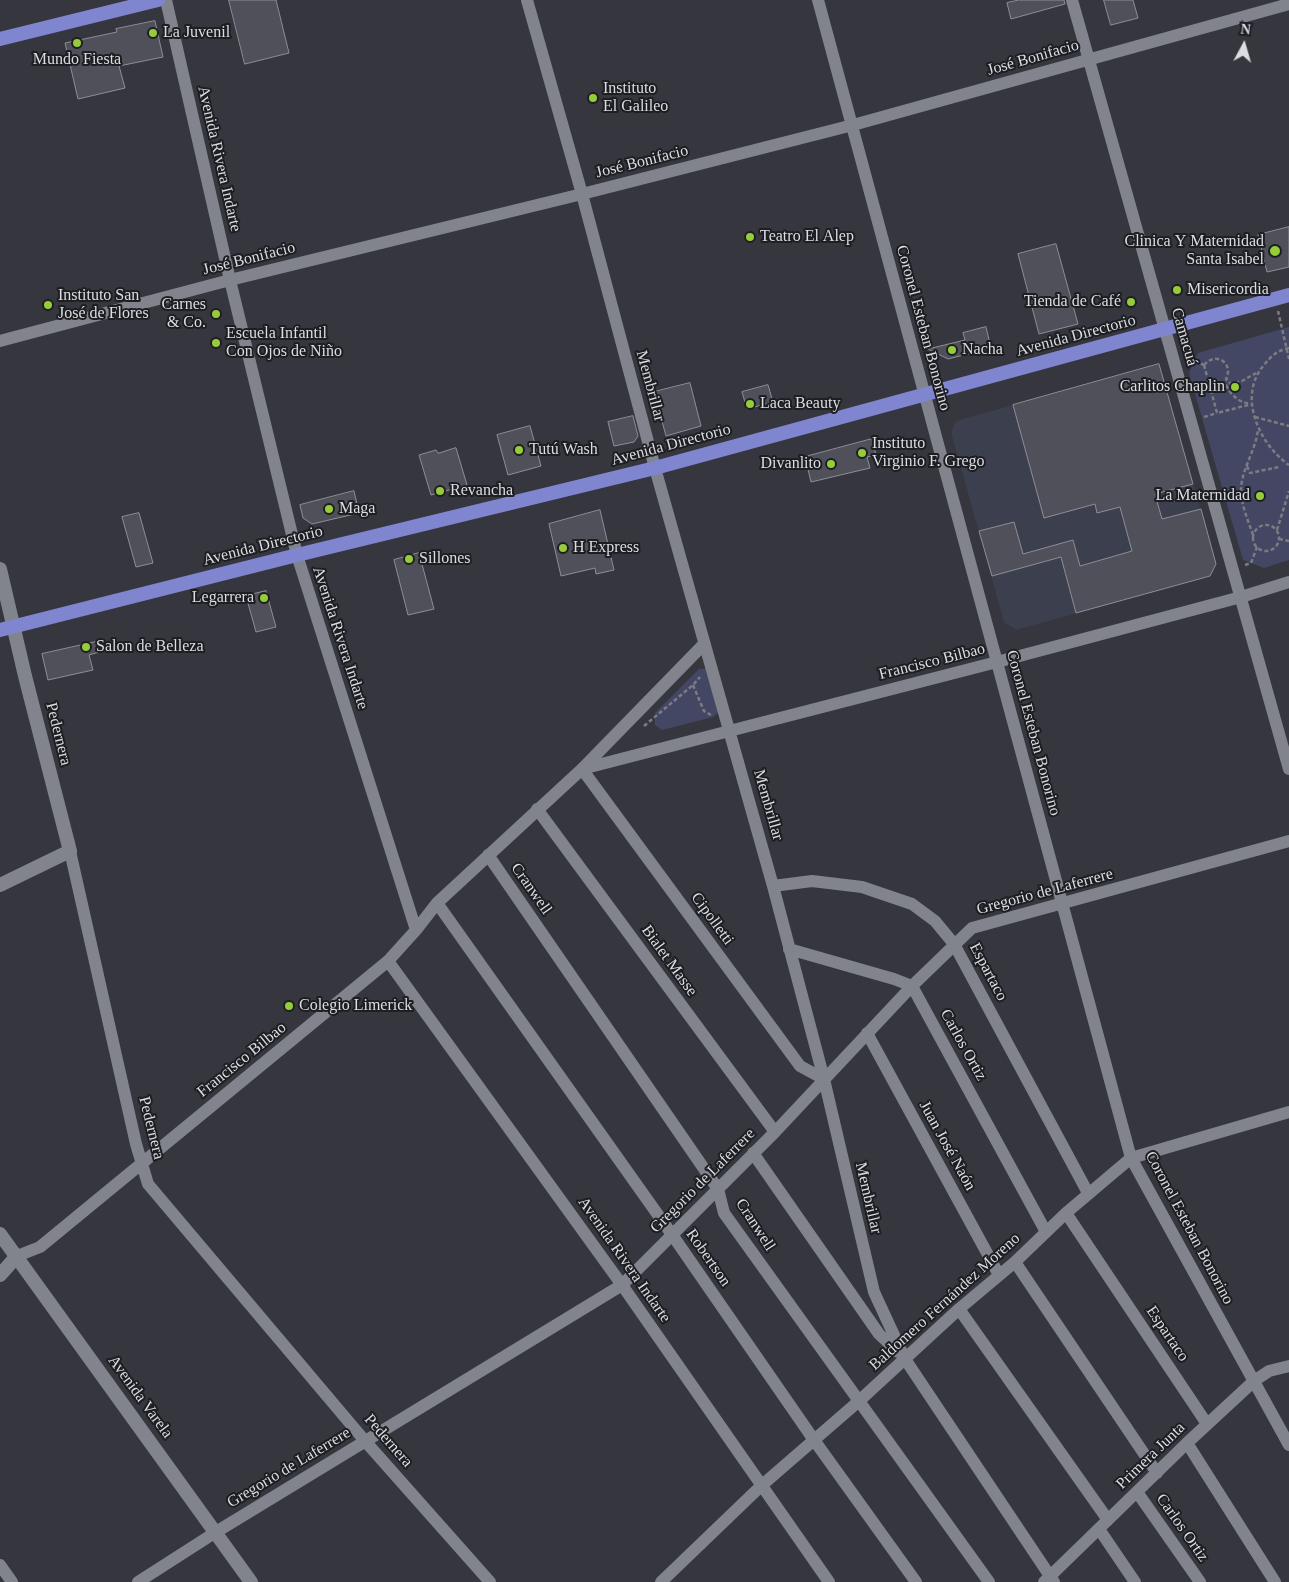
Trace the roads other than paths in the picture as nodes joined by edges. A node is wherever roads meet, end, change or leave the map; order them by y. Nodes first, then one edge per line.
1 (158, 0) edge
2 (166, 0) edge
3 (527, 0) edge
4 (818, 0) edge
5 (1072, 0) edge
6 (1289, 4) edge
7 (0, 39) edge
8 (1088, 59) junction
9 (853, 125) junction
10 (582, 194) junction
11 (230, 280) junction
12 (1289, 295) edge
13 (1165, 330) junction
14 (0, 341) edge
15 (924, 395) junction
16 (655, 468) junction
17 (297, 555) junction
18 (0, 569) edge
19 (1289, 582) edge
20 (1241, 597) junction
21 (6, 628) edge
22 (704, 644) junction
23 (997, 662) junction
24 (730, 730) junction
25 (582, 768) junction
26 (1289, 769) edge
27 (537, 809) junction
28 (1289, 841) edge
29 (70, 851) junction
30 (488, 855) junction
31 (0, 885) edge
32 (773, 886) junction
33 (437, 903) junction
34 (1063, 904) junction
35 (416, 930) junction
36 (954, 944) junction
37 (789, 949) junction
38 (388, 961) junction
39 (912, 986) junction
40 (867, 1033) junction
41 (824, 1079) junction
42 (1289, 1112) edge
43 (774, 1132) junction
44 (753, 1152) junction
45 (1131, 1158) junction
46 (142, 1164) junction
47 (718, 1189) junction
48 (1088, 1193) junction
49 (1066, 1213) junction
50 (1046, 1232) junction
51 (0, 1234) edge
52 (672, 1236) junction
53 (17, 1256) junction
54 (0, 1259) edge
55 (1015, 1262) junction
56 (0, 1275) edge
57 (999, 1275) junction
58 (622, 1284) junction
59 (959, 1309) junction
60 (905, 1359) junction
61 (1289, 1366) edge
62 (1254, 1381) junction
63 (859, 1401) junction
64 (1207, 1424) junction
65 (814, 1440) junction
66 (365, 1441) junction
67 (1187, 1443) junction
68 (1289, 1445) edge
69 (1157, 1472) junction
70 (761, 1486) junction
71 (1137, 1492) junction
72 (1103, 1525) junction
73 (216, 1532) junction
74 (0, 1565) edge
75 (1049, 1580) edge
76 (12, 1582) edge
77 (138, 1582) edge
78 (251, 1582) edge
79 (490, 1582) edge
80 (661, 1582) edge
81 (829, 1582) edge
82 (916, 1582) edge
83 (988, 1582) edge
84 (1135, 1582) edge
85 (1200, 1582) edge
86 (1276, 1582) edge

1 - 7 main road
2 - 11 street, Avenida Rivera Indarte
3 - 10 street, Membrillar
4 - 9 street, Coronel Esteban Bonorino
5 - 8 street, Camacuá
6 - 8 street, José Bonifacio
8 - 9 street, José Bonifacio
8 - 13 street, Camacuá
9 - 10 street, José Bonifacio
9 - 15 street, Coronel Esteban Bonorino
10 - 11 street, José Bonifacio
10 - 16 street, Membrillar
11 - 14 street, José Bonifacio
11 - 17 street, Avenida Rivera Indarte
12 - 13 main road, Avenida Directorio
13 - 15 main road, Avenida Directorio
13 - 20 street, Camacuá
15 - 16 main road, Avenida Directorio
15 - 23 street, Coronel Esteban Bonorino
16 - 17 main road, Avenida Directorio
16 - 22 street, Membrillar
17 - 21 main road, Avenida Directorio
17 - 35 street, Avenida Rivera Indarte
18 - 21 main road, Pedernera
19 - 20 street, Francisco Bilbao
20 - 23 street, Francisco Bilbao
20 - 26 street, Camacuá
21 - 29 main road, Pedernera
22 - 24 street, Membrillar
22 - 25 street, Francisco Bilbao
23 - 24 street, Francisco Bilbao
23 - 34 street, Coronel Esteban Bonorino
24 - 25 street, Francisco Bilbao
24 - 32 street, Membrillar
25 - 27 street, Francisco Bilbao
25 - 41 street, Cipolletti
27 - 30 street, Francisco Bilbao
27 - 43 street, Bialet Masse
28 - 34 street, Gregorio de Laferrere
29 - 31 main road
29 - 46 street, Pedernera
30 - 33 street, Francisco Bilbao
30 - 47 street, Cranwell
32 - 36 street, Espartaco
32 - 37 street, Membrillar
33 - 35 street, Francisco Bilbao
33 - 52 street, Robertson
34 - 36 street, Gregorio de Laferrere
34 - 45 street, Coronel Esteban Bonorino
35 - 38 street, Francisco Bilbao
36 - 39 street, Gregorio de Laferrere
36 - 48 street, Espartaco
37 - 39 street
37 - 41 street, Membrillar
38 - 46 street, Francisco Bilbao
38 - 58 street, Avenida Rivera Indarte
39 - 40 street, Gregorio de Laferrere
39 - 50 street, Carlos Ortiz
40 - 41 street, Gregorio de Laferrere
40 - 57 street, Juan José Naón
41 - 43 street, Gregorio de Laferrere
41 - 60 street, Membrillar
42 - 45 street, Baldomero Fernández Moreno
43 - 44 street, Gregorio de Laferrere
44 - 47 street, Gregorio de Laferrere
44 - 60 street
45 - 48 street, Baldomero Fernández Moreno
45 - 62 street, Coronel Esteban Bonorino
46 - 53 street, Francisco Bilbao
46 - 66 street, Pedernera
47 - 52 street, Gregorio de Laferrere
47 - 63 street, Cranwell
48 - 49 street, Baldomero Fernández Moreno
49 - 50 street, Baldomero Fernández Moreno
49 - 64 street, Espartaco
50 - 55 street, Baldomero Fernández Moreno
51 - 53 main road, Avenida Varela
52 - 58 street, Gregorio de Laferrere
52 - 65 street, Robertson
53 - 54 main road
53 - 56 main road
53 - 73 main road, Avenida Varela
55 - 57 street, Baldomero Fernández Moreno
55 - 69 street, Carlos Ortiz
57 - 59 street, Baldomero Fernández Moreno
58 - 66 street, Gregorio de Laferrere
58 - 70 street, Avenida Rivera Indarte
59 - 60 street, Baldomero Fernández Moreno
59 - 72 street
60 - 63 street, Baldomero Fernández Moreno
60 - 75 street, Membrillar
61 - 62 street, Primera Junta
62 - 64 street, Primera Junta
62 - 68 street, Coronel Esteban Bonorino
63 - 65 street, Baldomero Fernández Moreno
63 - 83 street, Cranwell
64 - 67 street, Primera Junta
65 - 70 street, Baldomero Fernández Moreno
65 - 82 street, Robertson
66 - 73 street, Gregorio de Laferrere
66 - 79 street, Pedernera
67 - 69 street, Primera Junta
67 - 86 street
69 - 71 street, Primera Junta
70 - 80 street, Baldomero Fernández Moreno
70 - 81 street, Avenida Rivera Indarte
71 - 72 street, Primera Junta
71 - 85 street, Carlos Ortiz
72 - 75 street, Primera Junta
72 - 84 street
73 - 77 street, Gregorio de Laferrere
73 - 78 main road, Avenida Varela
74 - 76 street

